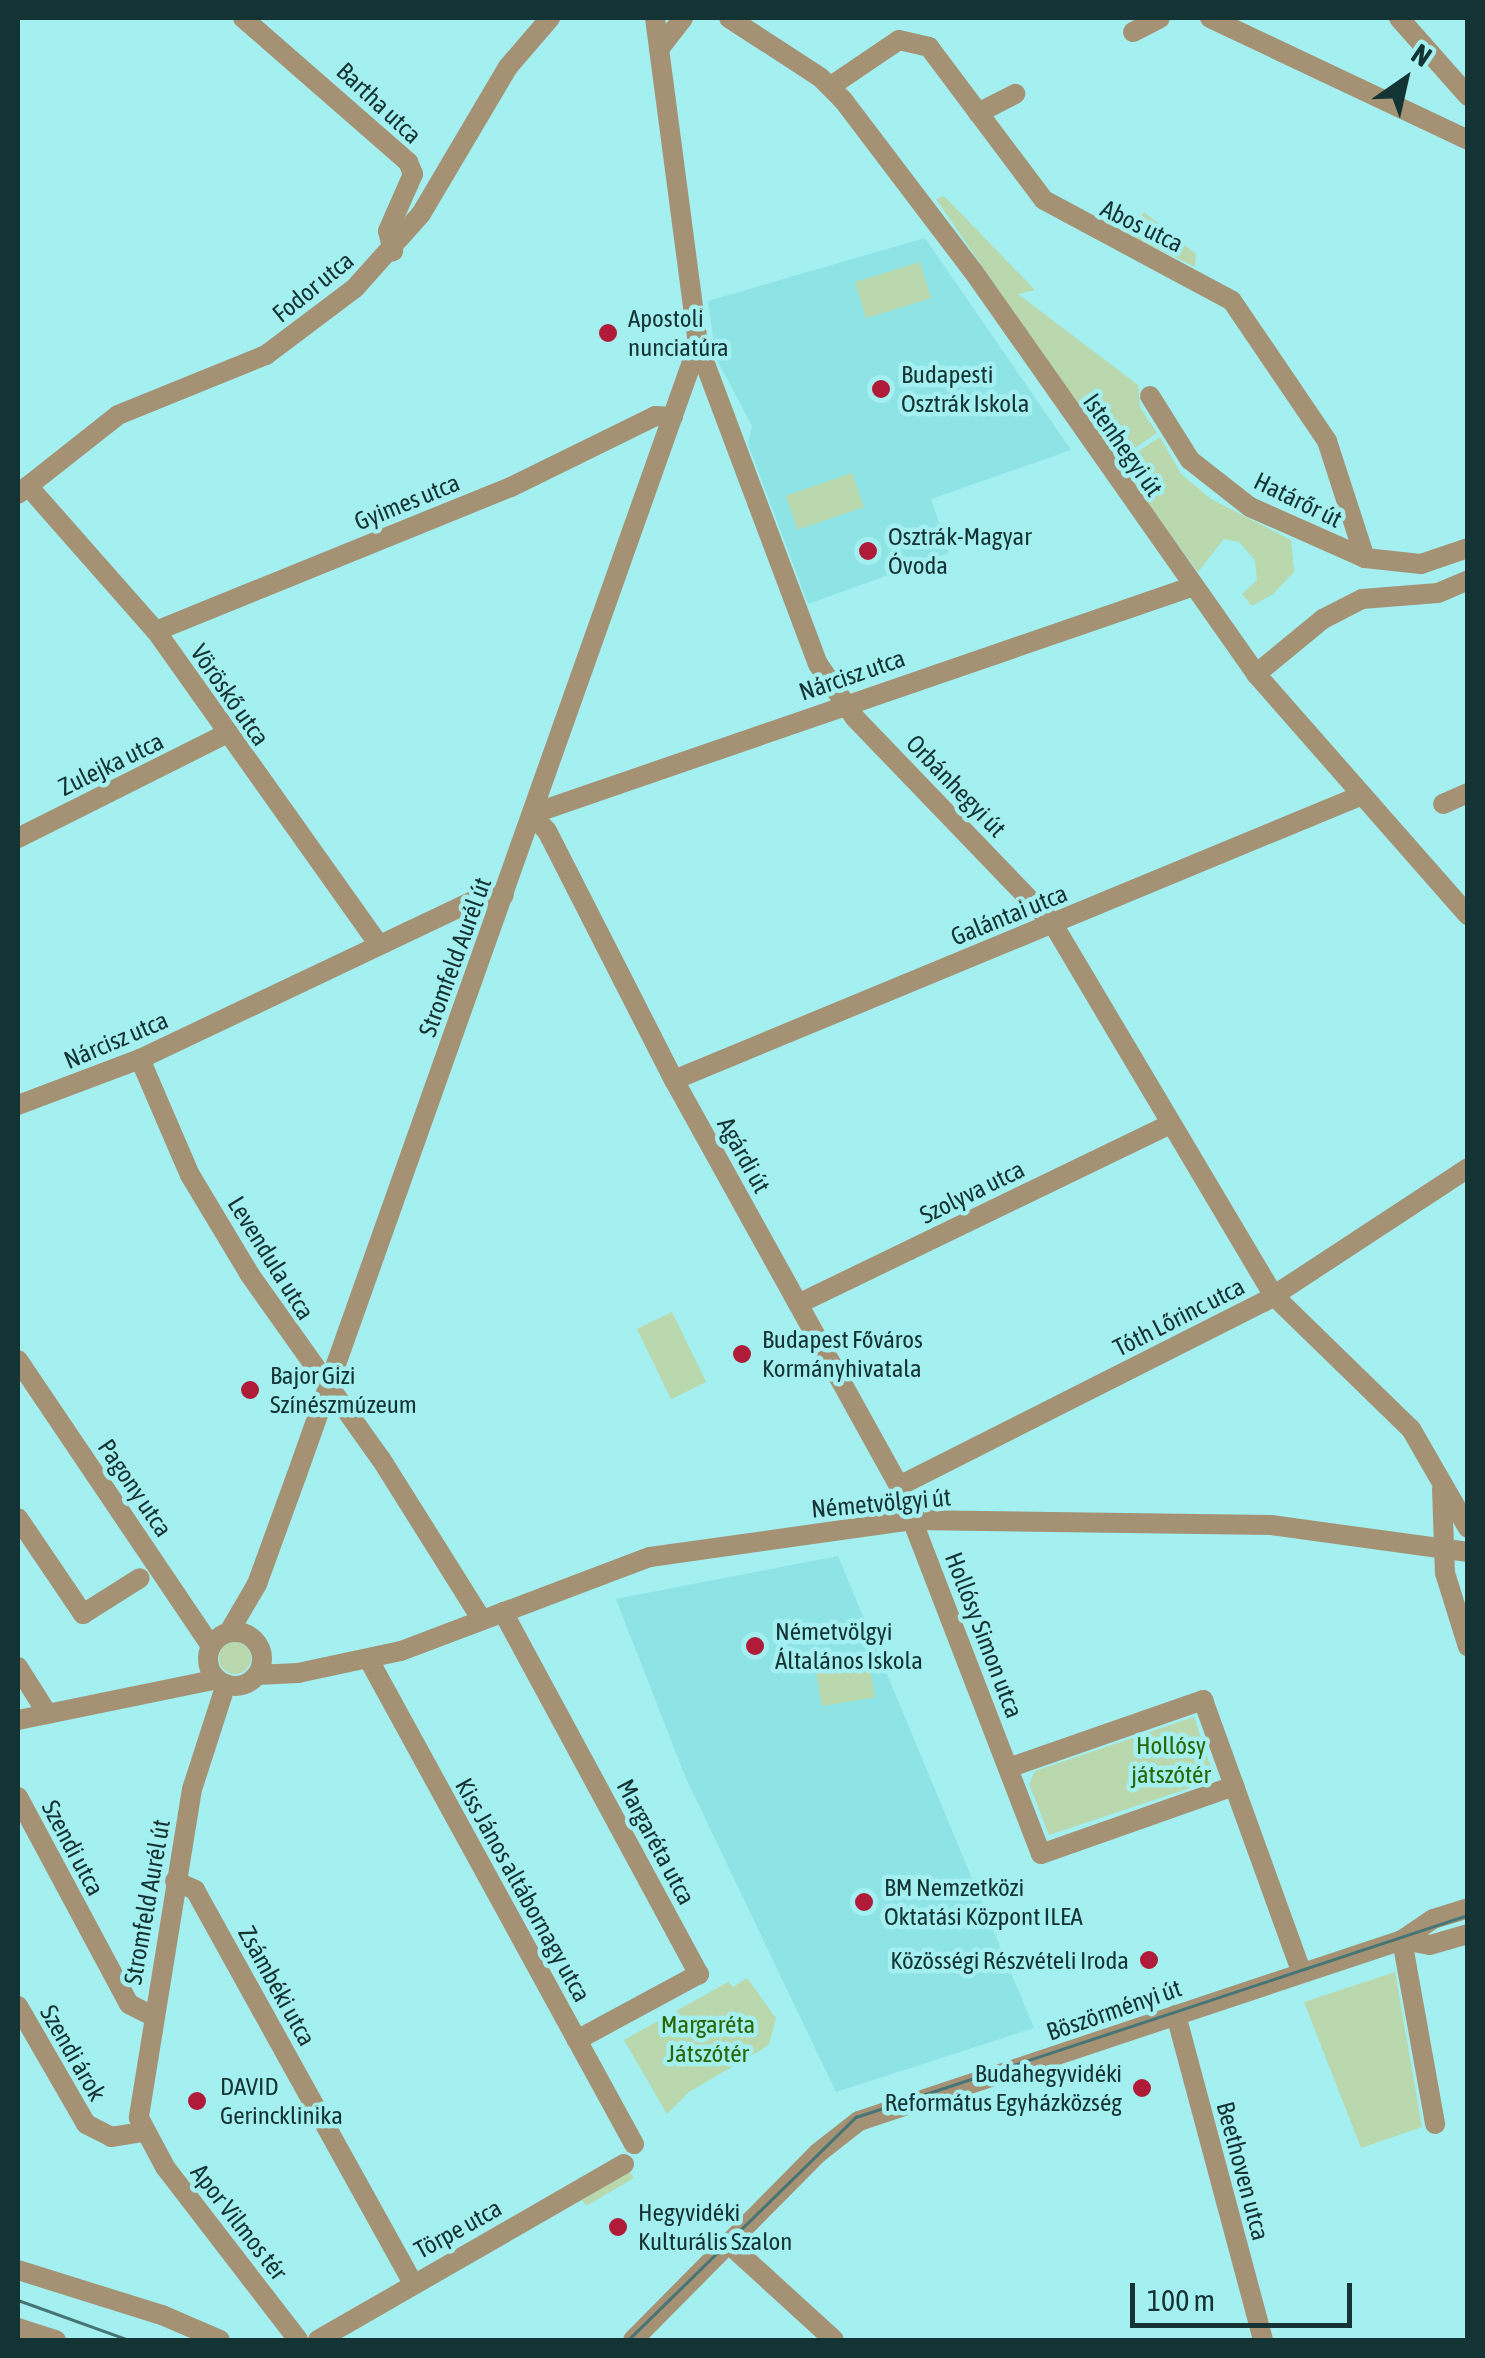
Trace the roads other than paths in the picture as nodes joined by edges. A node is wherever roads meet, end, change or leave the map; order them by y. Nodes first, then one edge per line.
1 (243, 18) edge
2 (550, 18) edge
3 (655, 18) edge
4 (683, 18) edge
5 (729, 18) edge
6 (1160, 18) edge
7 (1210, 18) edge
8 (1400, 18) edge
9 (1133, 32) dead end
10 (659, 49) junction
11 (831, 86) junction
12 (1015, 94) dead end
13 (1468, 96) edge
14 (978, 113) junction
15 (1468, 140) edge
16 (394, 251) junction
17 (698, 345) junction
18 (1150, 396) dead end
19 (673, 416) junction
20 (23, 490) edge
21 (1468, 548) edge
22 (1364, 558) junction
23 (1468, 580) edge
24 (1191, 587) junction
25 (156, 631) junction
26 (1256, 674) junction
27 (842, 703) junction
28 (226, 734) junction
29 (1468, 793) edge
30 (1362, 795) junction
31 (1443, 804) dead end
32 (532, 814) junction
33 (18, 838) edge
34 (504, 894) junction
35 (1468, 915) edge
36 (1053, 924) junction
37 (378, 944) junction
38 (140, 1059) junction
39 (674, 1080) junction
40 (18, 1105) edge
41 (1169, 1125) junction
42 (1468, 1168) edge
43 (1273, 1295) junction
44 (798, 1304) junction
45 (18, 1360) edge
46 (326, 1386) junction
47 (899, 1486) junction
48 (1442, 1486) junction
49 (18, 1518) edge
50 (912, 1520) junction
51 (1468, 1528) edge
52 (1443, 1548) junction
53 (1468, 1552) edge
54 (140, 1578) dead end
55 (257, 1584) junction
56 (503, 1612) junction
57 (482, 1620) junction
58 (230, 1632) junction
59 (257, 1645) junction
60 (1468, 1646) edge
61 (209, 1650) junction
62 (369, 1660) junction
63 (18, 1668) edge
64 (318, 1670) junction
65 (257, 1674) junction
66 (221, 1682) junction
67 (151, 1690) junction
68 (47, 1713) junction
69 (18, 1720) edge
70 (1008, 1768) junction
71 (1234, 1786) junction
72 (18, 1797) edge
73 (175, 1881) junction
74 (1468, 1908) edge
75 (1468, 1934) edge
76 (1402, 1940) junction
77 (1302, 1973) junction
78 (18, 2011) edge
79 (1176, 2015) junction
80 (153, 2016) junction
81 (577, 2040) junction
82 (1436, 2124) dead end
83 (142, 2132) junction
84 (634, 2144) dead end
85 (624, 2164) dead end
86 (728, 2244) junction
87 (18, 2270) edge
88 (413, 2284) junction
89 (18, 2328) edge
90 (56, 2340) edge
91 (220, 2340) edge
92 (298, 2340) edge
93 (318, 2340) edge
94 (633, 2340) edge
95 (834, 2340) edge
96 (1262, 2340) edge

1 - 16 street, Bartha utca
2 - 16 street, Fodor utca
3 - 10 street, Orbánhegyi út
4 - 10 street
5 - 11 street, Istenhegyi út
6 - 9 street
7 - 15 street
8 - 13 street
10 - 17 street, Orbánhegyi út
11 - 14 street, Abos utca
11 - 24 street, Istenhegyi út
12 - 14 street
14 - 22 street, Abos utca
16 - 20 street, Fodor utca
17 - 19 street, Stromfeld Aurél út
17 - 27 street, Orbánhegyi út
18 - 22 street, Határőr út
19 - 25 street, Gyimes utca
19 - 32 street, Stromfeld Aurél út
20 - 25 street, Vöröskő utca
21 - 22 street, Határőr út
23 - 26 street
24 - 26 street, Istenhegyi út
24 - 27 street, Nárcisz utca
25 - 28 street, Vöröskő utca
26 - 30 street, Istenhegyi út
27 - 32 street, Nárcisz utca
27 - 36 street, Orbánhegyi út
28 - 33 street, Zulejka utca
28 - 37 street, Vöröskő utca
29 - 31 street
30 - 35 street, Istenhegyi út
30 - 36 street, Galántai utca
32 - 34 street, Stromfeld Aurél út
32 - 39 street, Agárdi út
34 - 37 street, Nárcisz utca
34 - 46 street, Stromfeld Aurél út
36 - 39 street, Galántai utca
36 - 41 street, Orbánhegyi út
37 - 38 street, Nárcisz utca
38 - 40 street, Nárcisz utca
38 - 46 street, Levendula utca
39 - 44 street, Agárdi út
41 - 43 street, Orbánhegyi út
41 - 44 street, Szolyva utca
42 - 43 street, Tóth Lőrinc utca
43 - 47 street, Tóth Lőrinc utca
43 - 48 street, Orbánhegyi út
44 - 47 street, Agárdi út
45 - 61 street, Pagony utca
46 - 55 street, Stromfeld Aurél út
46 - 57 street, Levendula utca
47 - 50 street, Agárdi út
48 - 51 street, Orbánhegyi út
48 - 52 street, Orbánhegyi út
49 - 54 street
50 - 52 street, Németvölgyi út
50 - 56 street, Németvölgyi út
50 - 70 street, Hollósy Simon utca
52 - 53 street, Németvölgyi út
52 - 60 street, Orbánhegyi út
55 - 58 street, Stromfeld Aurél út
55 - 59 street, Stromfeld Aurél út
56 - 57 street, Németvölgyi út
56 - 81 street, Margaréta utca
57 - 62 street, Németvölgyi út
58 - 59 street
58 - 61 street
59 - 64 street, Németvölgyi út
59 - 65 street
61 - 66 street
61 - 67 street
62 - 64 street, Németvölgyi út
62 - 81 street, Kiss János altábornagy utca
63 - 68 street
64 - 65 street, Németvölgyi út
65 - 66 street
66 - 67 street
66 - 73 street, Stromfeld Aurél út
67 - 68 street
68 - 69 street
70 - 71 street, Hollósy Simon utca
70 - 71 street
71 - 77 street
72 - 80 street, Szendi utca
73 - 80 street, Stromfeld Aurél út
73 - 88 street, Zsámbéki utca
74 - 76 street, Böszörményi út
75 - 76 street, Böszörményi út
76 - 77 street, Böszörményi út
76 - 82 street
77 - 79 street, Böszörményi út
78 - 83 street, Szendi árok
79 - 86 street, Böszörményi út
79 - 96 street, Beethoven utca
80 - 83 street, Stromfeld Aurél út
81 - 84 street, Kiss János altábornagy utca
83 - 92 street, Apor Vilmos tér
85 - 88 street, Törpe utca
86 - 94 street, Böszörményi út
86 - 95 street
87 - 91 street
88 - 93 street, Törpe utca
89 - 90 street

